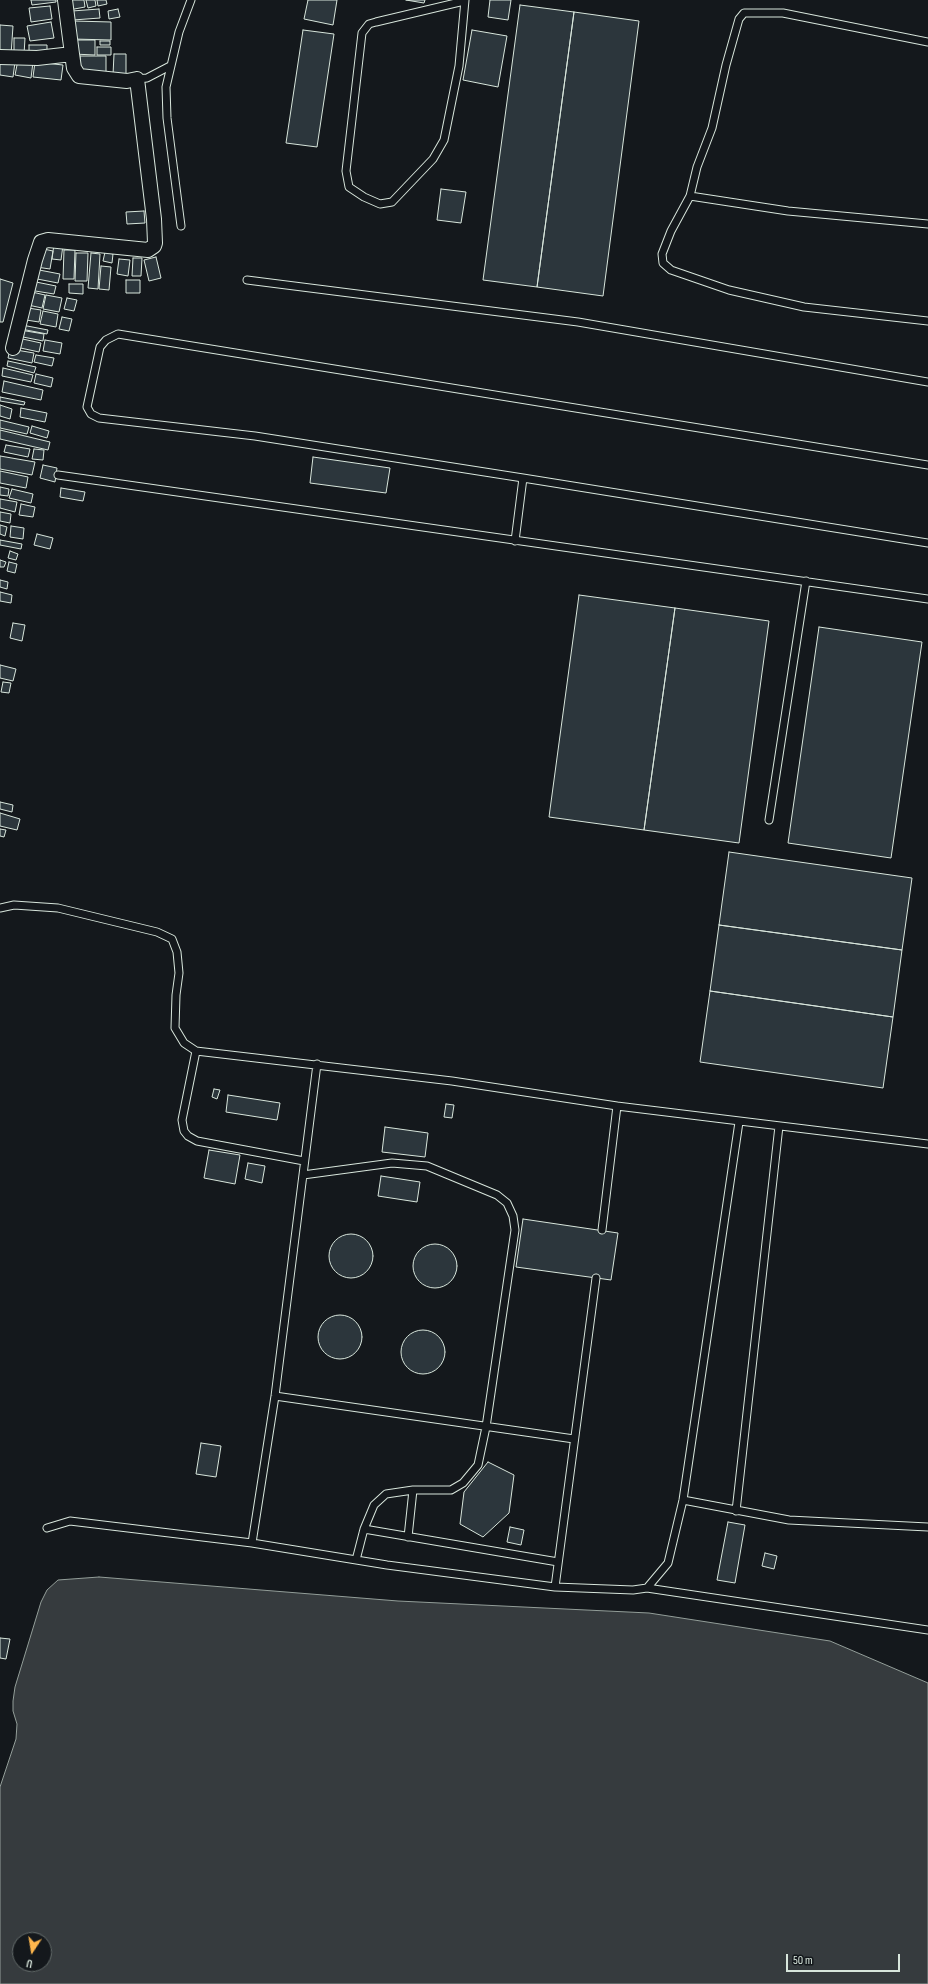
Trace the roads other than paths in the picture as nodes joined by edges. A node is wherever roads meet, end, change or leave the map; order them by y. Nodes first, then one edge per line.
1 (65, 0) edge
2 (191, 0) edge
3 (464, 1) edge
4 (928, 42) edge
5 (72, 54) junction
6 (0, 57) edge
7 (170, 66) junction
8 (137, 79) junction
9 (690, 196) junction
10 (928, 224) edge
11 (181, 226) dead end
12 (247, 280) dead end
13 (928, 321) edge
14 (13, 348) dead end
15 (928, 382) edge
16 (928, 465) edge
17 (58, 475) dead end
18 (523, 478) junction
19 (515, 541) junction
20 (928, 543) edge
21 (806, 581) junction
22 (928, 599) edge
23 (769, 820) dead end
24 (0, 908) edge
25 (196, 1050) junction
26 (317, 1064) junction
27 (617, 1106) junction
28 (739, 1122) junction
29 (780, 1126) junction
30 (928, 1144) edge
31 (304, 1161) junction
32 (303, 1175) junction
33 (602, 1230) dead end
34 (596, 1278) dead end
35 (275, 1396) junction
36 (486, 1427) junction
37 (574, 1439) junction
38 (413, 1490) junction
39 (683, 1500) junction
40 (736, 1511) junction
41 (928, 1527) edge
42 (47, 1528) dead end
43 (364, 1529) junction
44 (408, 1537) junction
45 (252, 1543) junction
46 (356, 1560) junction
47 (558, 1562) junction
48 (555, 1586) junction
49 (647, 1588) junction
50 (928, 1630) edge

1 - 5 street
2 - 7 lane
3 - 3 lane
4 - 9 lane
5 - 6 street
5 - 8 street
7 - 8 lane
7 - 11 lane
8 - 14 street
9 - 10 lane
9 - 13 lane
12 - 15 lane
16 - 18 lane
17 - 19 lane
18 - 19 lane
18 - 20 lane
19 - 21 lane
21 - 22 lane
21 - 23 lane
24 - 25 lane
25 - 26 lane
25 - 31 lane
26 - 27 lane
26 - 31 lane
27 - 28 lane
27 - 33 lane
28 - 29 lane
28 - 39 lane
29 - 30 lane
29 - 40 lane
31 - 32 lane
32 - 35 lane
32 - 36 lane
34 - 37 lane
35 - 36 lane
35 - 45 lane
36 - 37 lane
36 - 38 lane
37 - 47 lane
38 - 43 lane
38 - 44 lane
39 - 40 lane
39 - 49 lane
40 - 41 lane
42 - 45 lane
43 - 44 lane
43 - 46 lane
44 - 47 lane
45 - 46 lane
46 - 48 lane
47 - 48 lane
48 - 49 lane
49 - 50 lane

